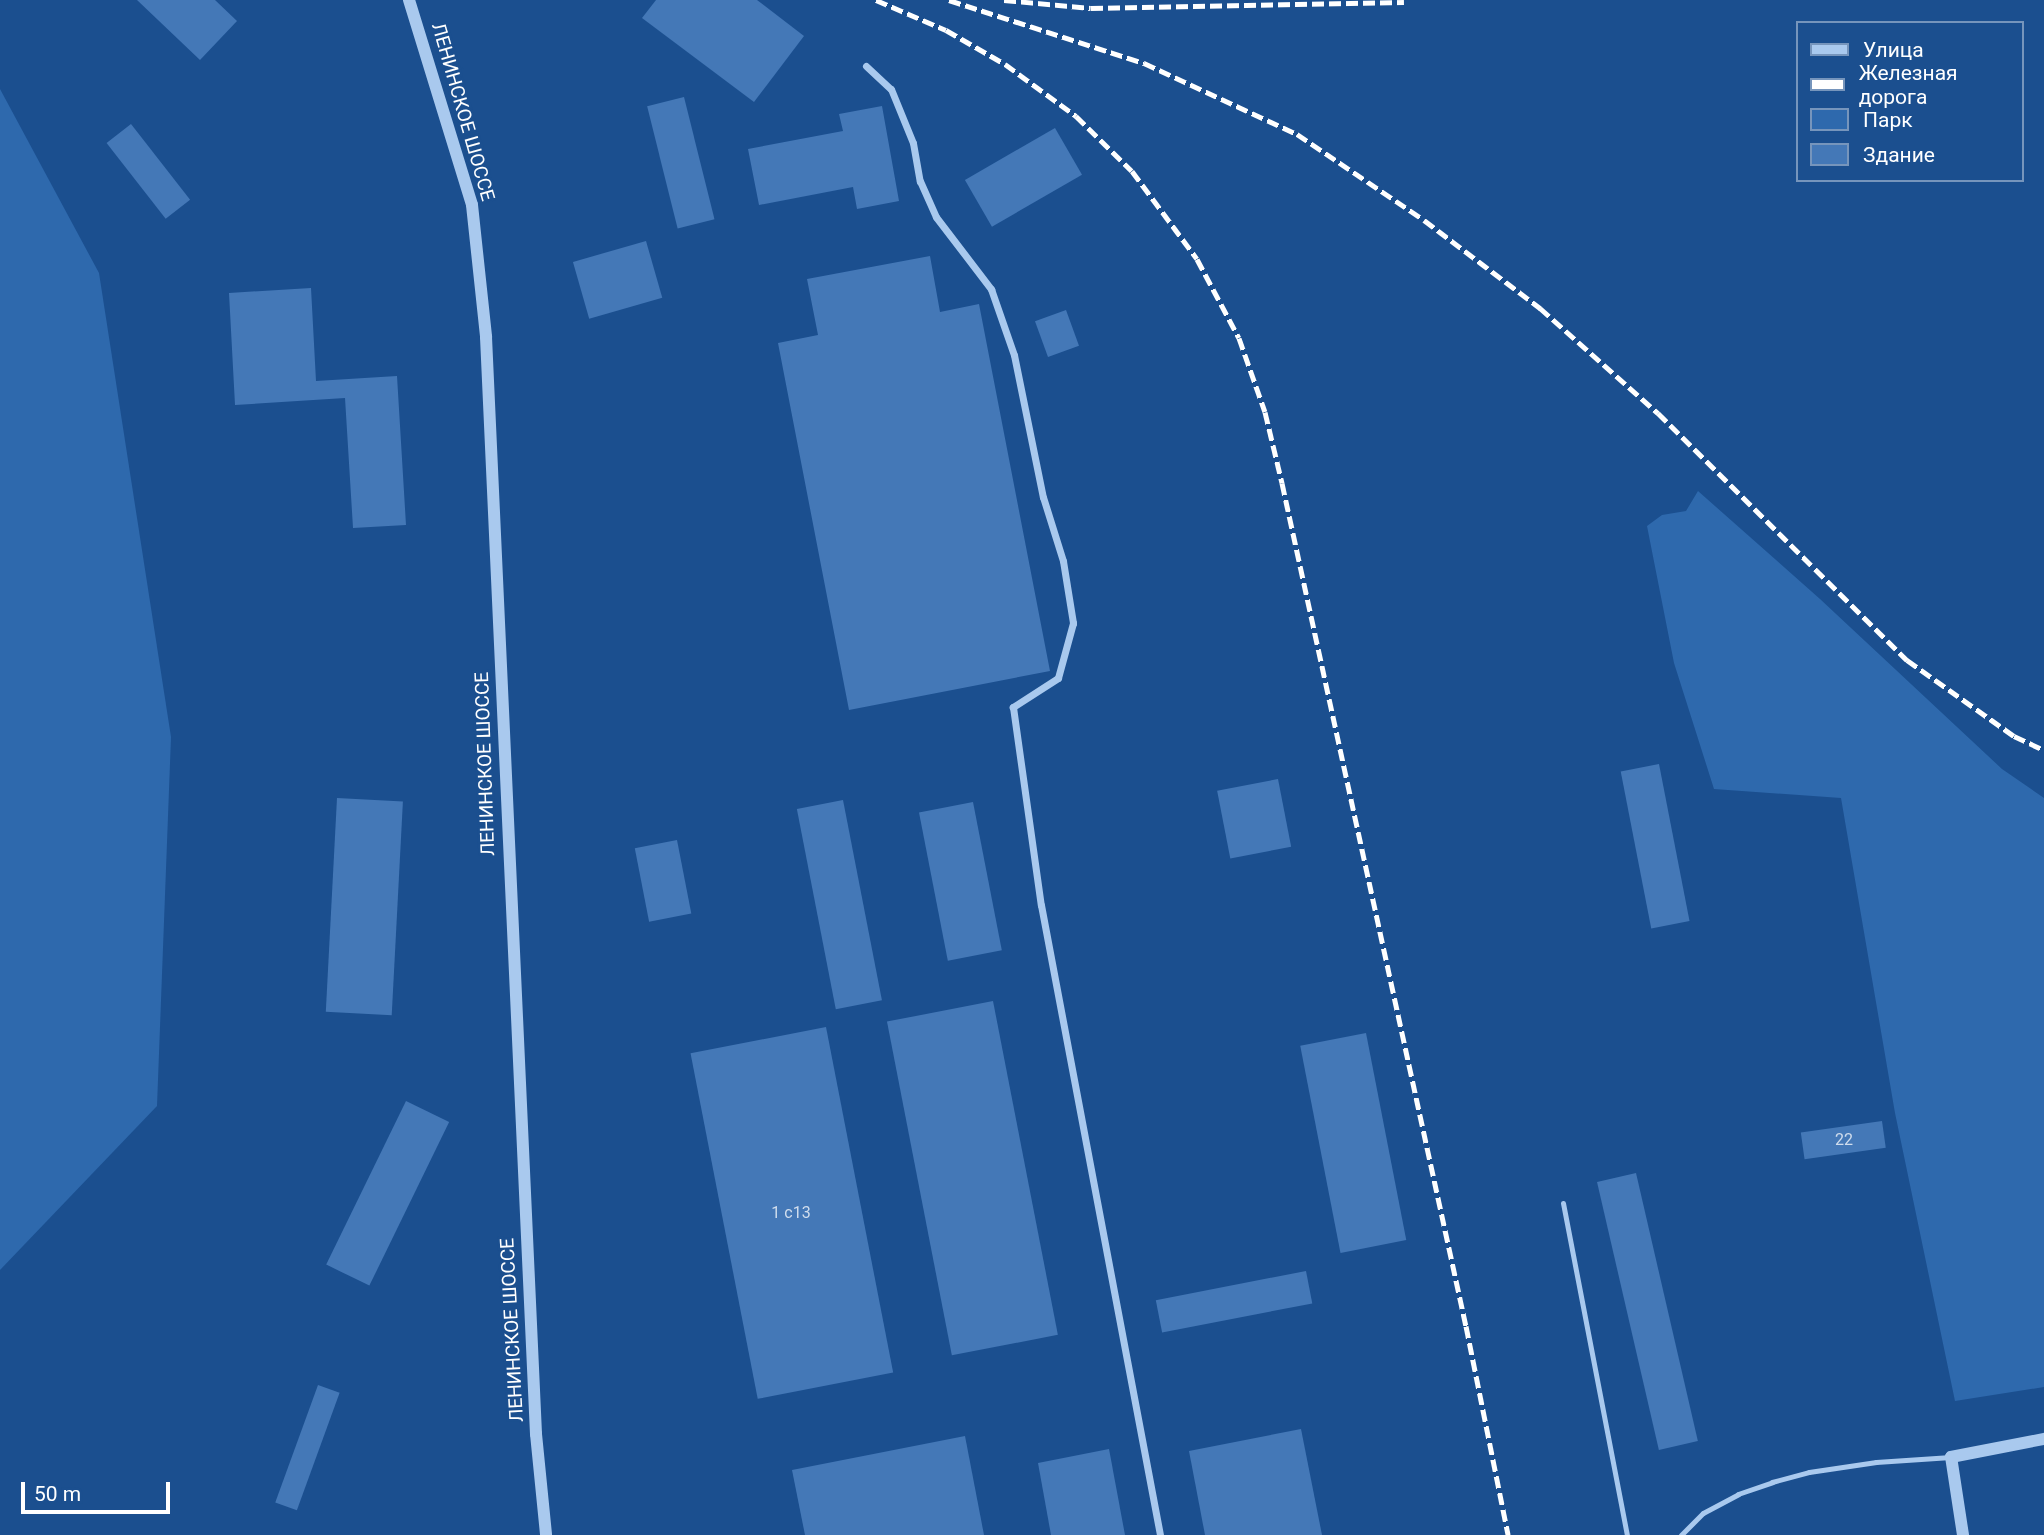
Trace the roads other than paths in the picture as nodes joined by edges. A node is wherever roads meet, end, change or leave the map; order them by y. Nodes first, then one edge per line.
1 (409, 0) edge
2 (866, 65) dead end
3 (1563, 1203) dead end
4 (2044, 1439) edge
5 (1951, 1457) junction
6 (546, 1535) edge
7 (1160, 1535) edge
8 (1627, 1535) edge
9 (1681, 1535) edge
10 (1963, 1535) edge

1 - 6 street, ЛЕНИНСКОЕ ШОССЕ
2 - 7 street
3 - 8 lane
4 - 5 street
5 - 9 lane
5 - 10 street

